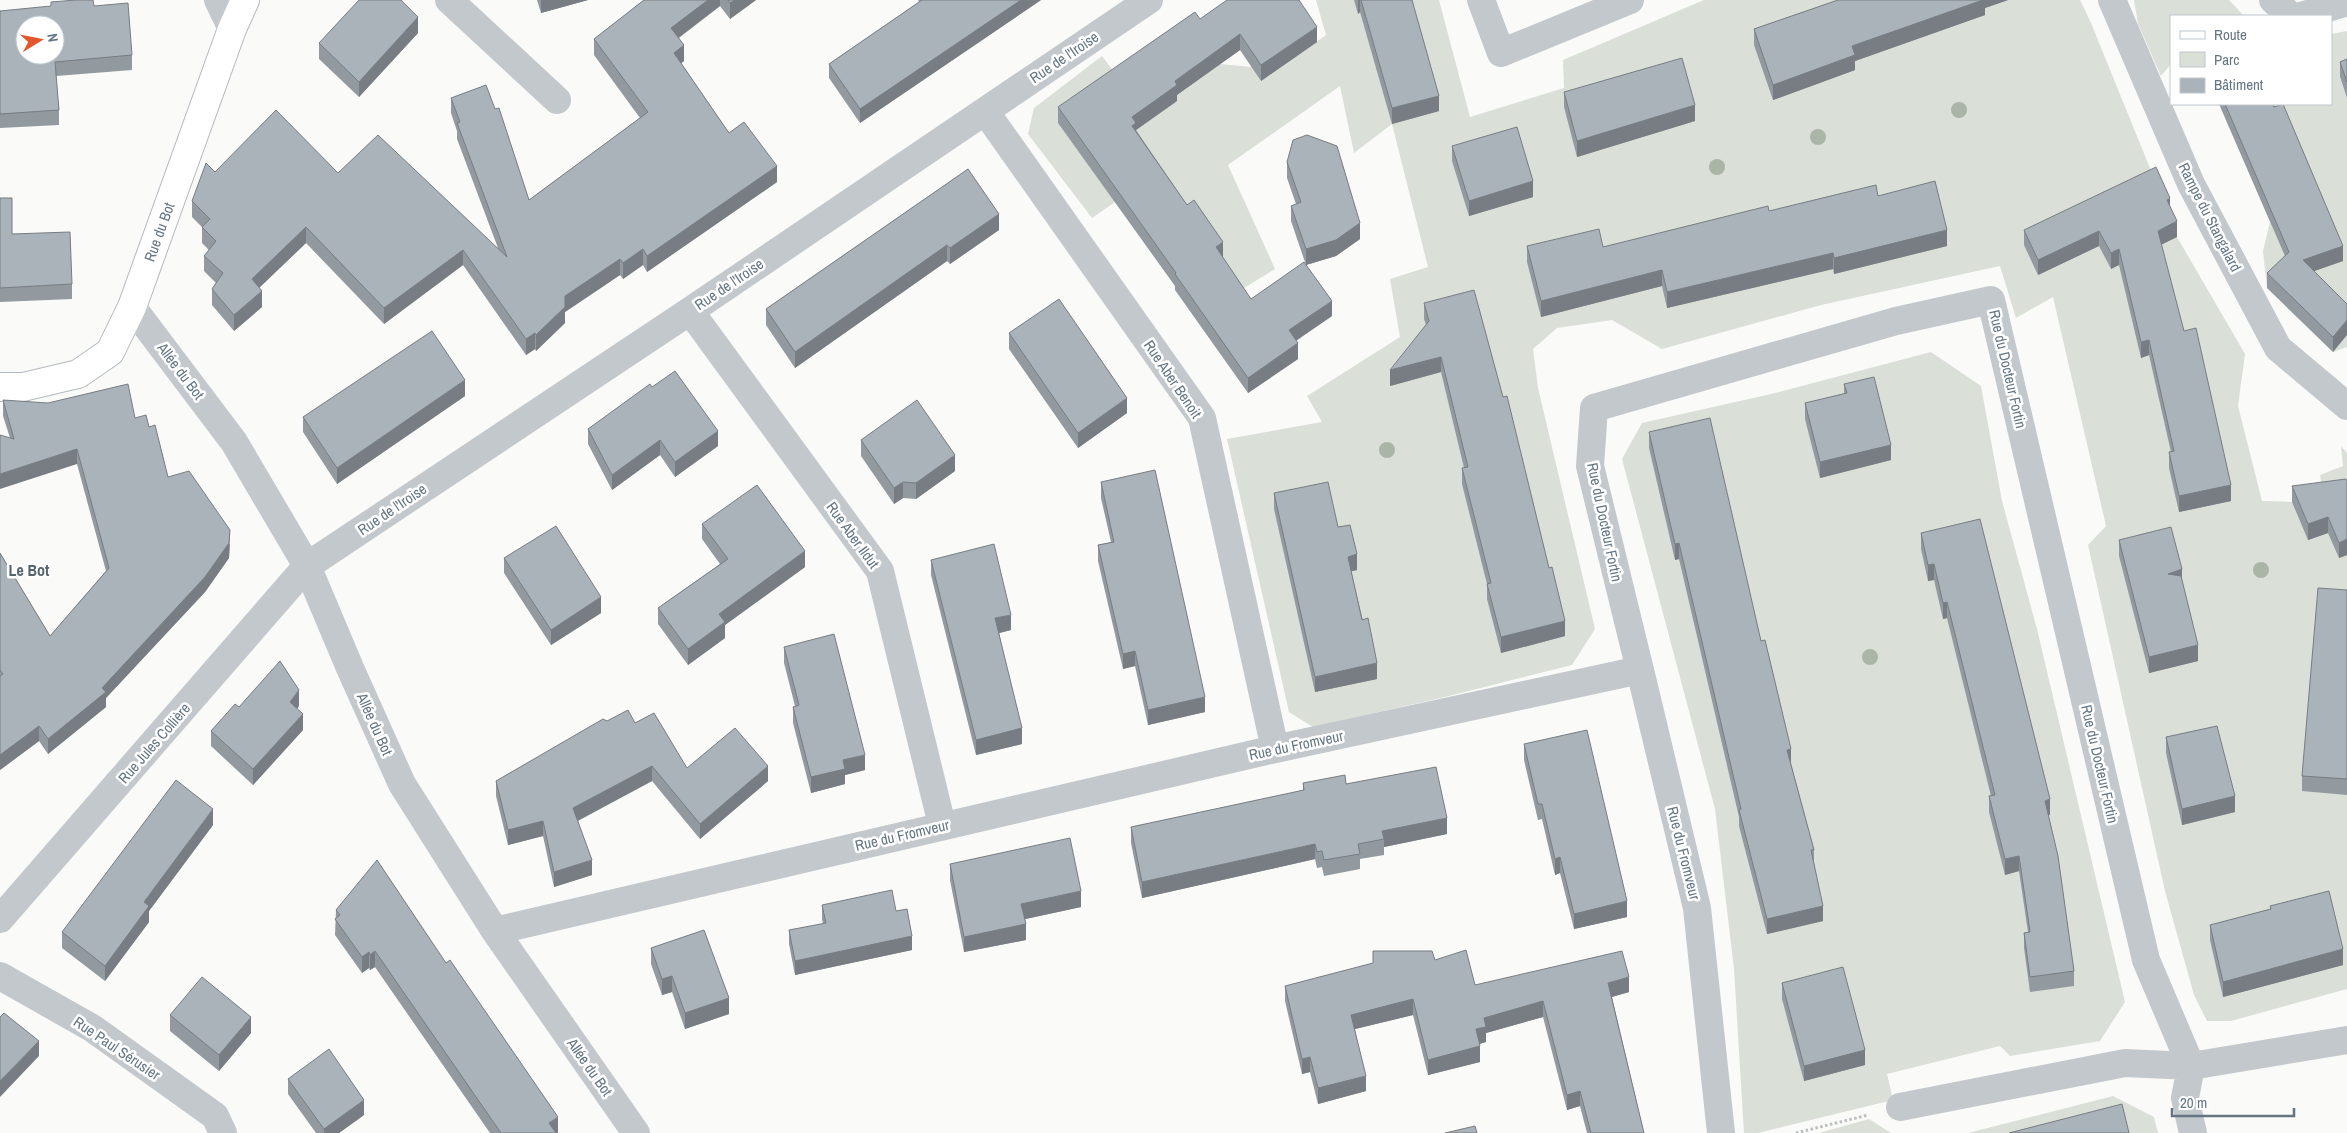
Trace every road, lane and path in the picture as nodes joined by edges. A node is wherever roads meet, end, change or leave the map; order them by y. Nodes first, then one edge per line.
1 (218, 0) edge
2 (245, 0) edge
3 (449, 0) edge
4 (1149, 0) edge
5 (1481, 0) edge
6 (1630, 0) edge
7 (2112, 0) edge
8 (2273, 0) edge
9 (2347, 2) edge
10 (2290, 15) edge
11 (2304, 15) edge
12 (232, 29) junction
13 (557, 100) dead end
14 (985, 111) junction
15 (132, 307) junction
16 (690, 311) junction
17 (0, 387) edge
18 (2344, 398) edge
19 (308, 566) junction
20 (1640, 670) junction
21 (1274, 749) junction
22 (942, 825) junction
23 (0, 920) edge
24 (495, 930) junction
25 (0, 976) edge
26 (2347, 1040) edge
27 (2191, 1066) junction
28 (1900, 1107) joint
29 (223, 1133) edge
30 (636, 1133) edge
31 (1721, 1133) edge
32 (1796, 1133) edge
33 (2193, 1133) edge

1 - 12 street
2 - 12 street, Rue du Bot
3 - 13 street
4 - 14 street, Rue de l'Iroise
5 - 6 street
7 - 18 street, Rampe du Stangalard
8 - 10 street
9 - 11 street
12 - 15 street, Rue du Bot
14 - 16 street, Rue de l'Iroise
14 - 21 street, Rue Aber Benoit
15 - 17 street, Rue du Bot
15 - 19 street, Allée du Bot
16 - 19 street, Rue de l'Iroise
16 - 22 street, Rue Aber Ildut
19 - 23 street, Rue Jules Collière
19 - 24 street, Allée du Bot
20 - 21 street, Rue du Fromveur
20 - 27 street, Rue du Docteur Fortin
20 - 31 street, Rue du Fromveur
21 - 22 street, Rue du Fromveur
22 - 24 street, Rue du Fromveur
24 - 30 street, Allée du Bot
25 - 29 street, Rue Paul Sérusier
26 - 27 street
27 - 28 street
27 - 33 street
28 - 32 path

